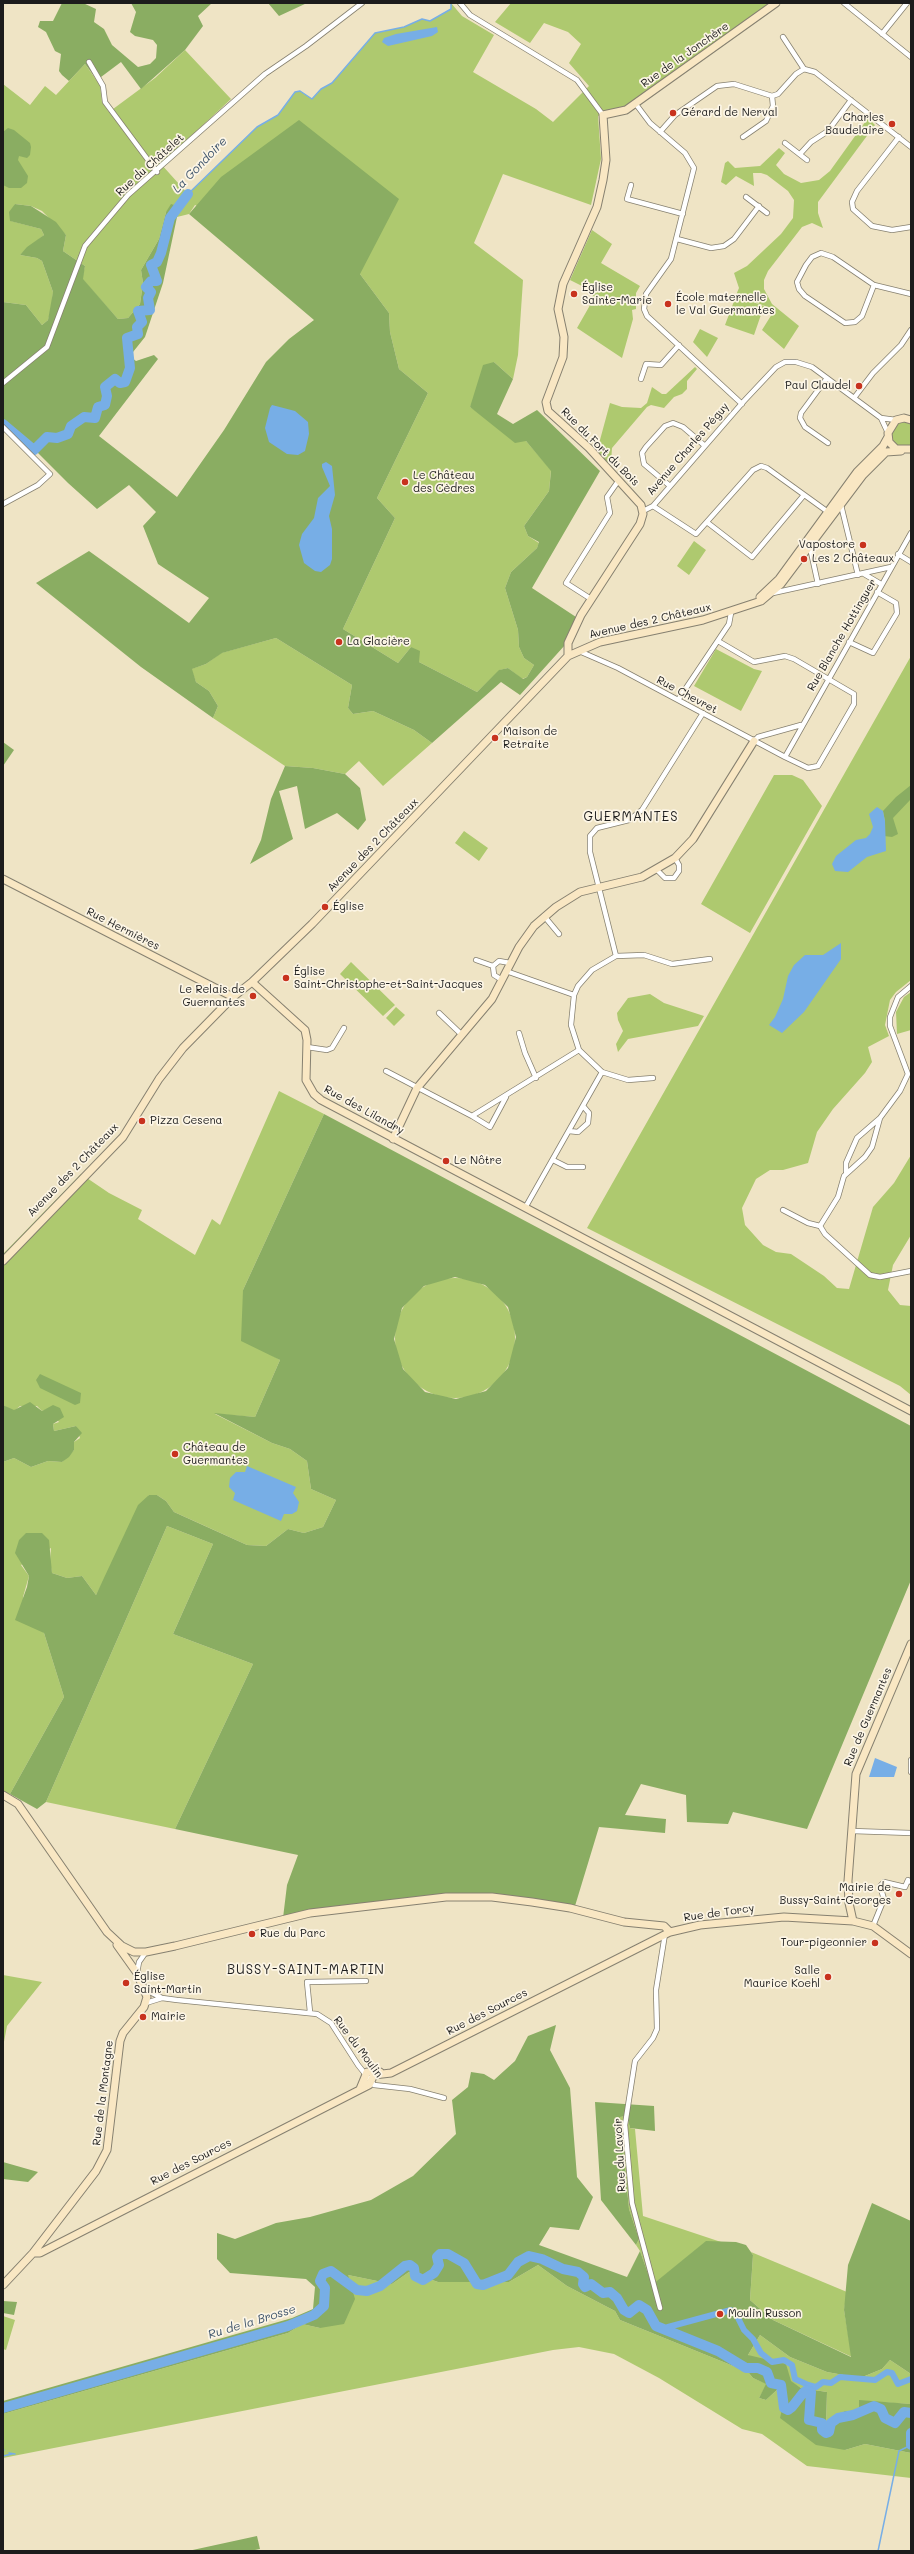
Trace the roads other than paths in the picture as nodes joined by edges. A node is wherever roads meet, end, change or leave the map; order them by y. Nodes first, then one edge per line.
1 (362, 3) edge
2 (460, 3) edge
3 (776, 3) edge
4 (844, 3) edge
5 (907, 3) edge
6 (882, 34) junction
7 (783, 37) dead end
8 (911, 56) edge
9 (89, 62) dead end
10 (804, 69) junction
11 (772, 96) junction
12 (851, 100) junction
13 (635, 103) junction
14 (603, 115) junction
15 (660, 132) junction
16 (899, 137) junction
17 (743, 138) dead end
18 (785, 143) dead end
19 (911, 147) edge
20 (800, 154) junction
21 (807, 160) dead end
22 (156, 172) junction
23 (631, 185) dead end
24 (746, 197) dead end
25 (759, 206) junction
26 (767, 213) dead end
27 (683, 214) junction
28 (911, 227) edge
29 (677, 239) junction
30 (874, 285) junction
31 (911, 294) edge
32 (911, 330) edge
33 (679, 345) junction
34 (827, 378) junction
35 (641, 379) dead end
36 (3, 382) edge
37 (854, 398) junction
38 (742, 404) junction
39 (911, 413) edge
40 (880, 418) junction
41 (904, 420) edge
42 (3, 427) edge
43 (888, 435) junction
44 (828, 444) dead end
45 (705, 446) junction
46 (911, 449) edge
47 (901, 451) junction
48 (619, 480) junction
49 (670, 486) junction
50 (804, 495) junction
51 (3, 504) edge
52 (841, 505) junction
53 (653, 506) junction
54 (643, 511) junction
55 (828, 512) junction
56 (708, 523) junction
57 (911, 533) edge
58 (805, 548) junction
59 (898, 554) junction
60 (911, 562) edge
61 (891, 567) junction
62 (864, 574) junction
63 (858, 575) junction
64 (818, 584) junction
65 (881, 584) junction
66 (877, 592) junction
67 (773, 593) junction
68 (590, 599) junction
69 (751, 605) junction
70 (731, 613) junction
71 (718, 641) junction
72 (849, 642) junction
73 (580, 651) junction
74 (568, 656) junction
75 (828, 678) junction
76 (678, 700) junction
77 (703, 713) junction
78 (801, 725) junction
79 (754, 741) junction
80 (784, 757) junction
81 (675, 858) junction
82 (657, 870) junction
83 (3, 879) edge
84 (599, 886) junction
85 (544, 916) junction
86 (559, 934) dead end
87 (616, 956) junction
88 (710, 959) dead end
89 (476, 960) dead end
90 (510, 963) junction
91 (493, 966) junction
92 (506, 971) junction
93 (502, 980) junction
94 (252, 982) junction
95 (911, 986) edge
96 (574, 995) junction
97 (233, 997) junction
98 (439, 1013) dead end
99 (344, 1028) dead end
100 (519, 1033) dead end
101 (462, 1035) junction
102 (307, 1047) junction
103 (579, 1050) junction
104 (386, 1071) dead end
105 (602, 1072) junction
106 (909, 1074) edge
107 (536, 1078) junction
108 (653, 1078) dead end
109 (417, 1088) junction
110 (506, 1097) junction
111 (583, 1106) junction
112 (472, 1116) junction
113 (880, 1118) junction
114 (569, 1131) junction
115 (393, 1139) junction
116 (552, 1160) junction
117 (583, 1167) dead end
118 (846, 1172) junction
119 (525, 1208) junction
120 (783, 1210) dead end
121 (820, 1226) junction
122 (3, 1260) edge
123 (911, 1271) edge
124 (911, 1411) edge
125 (911, 1644) edge
126 (911, 1760) edge
127 (911, 1772) edge
128 (3, 1794) edge
129 (852, 1831) junction
130 (911, 1833) edge
131 (911, 1882) edge
132 (853, 1920) junction
133 (873, 1926) junction
134 (667, 1933) junction
135 (114, 1940) junction
136 (146, 1952) junction
137 (911, 1954) edge
138 (137, 1973) junction
139 (576, 1980) joint
140 (366, 1981) dead end
141 (146, 1990) junction
142 (162, 1998) junction
143 (146, 2003) junction
144 (310, 2012) junction
145 (386, 2073) junction
146 (365, 2074) junction
147 (372, 2084) junction
148 (360, 2089) junction
149 (444, 2098) dead end
150 (33, 2252) junction
151 (3, 2285) edge
152 (660, 2308) dead end

1 - 22 street, Rue du Châtelet
2 - 14 street
3 - 13 street, Rue de la Jonchère
4 - 6 street
5 - 6 street
6 - 8 street
7 - 10 street
9 - 22 street
10 - 11 street
10 - 12 street
11 - 15 street
11 - 17 street
12 - 16 street
12 - 20 street
13 - 14 street, Rue de la Jonchère
13 - 15 street
14 - 48 street, Rue du Fort du Bois
15 - 27 street
16 - 19 street
16 - 28 street
18 - 20 street
20 - 21 street
22 - 36 street, Rue du Châtelet
23 - 27 street
24 - 25 street
25 - 26 street
25 - 29 street
27 - 29 street
29 - 33 street
30 - 30 street
30 - 31 street
32 - 37 street
33 - 35 street
33 - 38 street
34 - 37 street, Avenue Charles Péguy
34 - 38 street, Avenue Charles Péguy
34 - 44 street
37 - 40 street, Avenue Charles Péguy
38 - 45 street, Avenue Charles Péguy
39 - 41 street
40 - 41 street
40 - 43 street, Avenue Charles Péguy
41 - 43 street, Avenue des 2 Châteaux
42 - 51 street
43 - 47 street
43 - 55 street, Avenue des 2 Châteaux
45 - 49 street, Avenue Charles Péguy
45 - 49 street
46 - 47 street, Avenue des 2 Châteaux
47 - 52 street, Avenue des 2 Châteaux
48 - 54 street, Rue du Fort du Bois
48 - 68 street
49 - 53 street, Avenue Charles Péguy
50 - 55 street
50 - 56 street
50 - 56 street
52 - 58 street, Avenue des 2 Châteaux
52 - 63 street
53 - 54 street, Avenue Charles Péguy
53 - 56 street
54 - 68 street
55 - 58 street, Avenue des 2 Châteaux
57 - 59 street, Rue Blanche Hottinguer
58 - 64 street
58 - 67 street, Avenue des 2 Châteaux
58 - 69 street, Avenue des 2 Châteaux
59 - 60 street
59 - 61 street, Rue Blanche Hottinguer
61 - 62 street
61 - 65 street, Rue Blanche Hottinguer
62 - 63 street
62 - 65 street
63 - 64 street
64 - 67 street
65 - 66 street, Rue Blanche Hottinguer
66 - 72 street, Rue Blanche Hottinguer
66 - 72 street
67 - 69 street, Avenue des 2 Châteaux
68 - 74 street
69 - 70 street, Avenue des 2 Châteaux
70 - 71 street
70 - 73 street, Avenue des 2 Châteaux
71 - 75 street
71 - 76 street
72 - 75 street, Rue Blanche Hottinguer
73 - 74 street, Avenue des 2 Châteaux
73 - 76 street, Rue Chevret
74 - 94 street, Avenue des 2 Châteaux
75 - 78 street, Rue Blanche Hottinguer
75 - 80 street, Rue Chevret
76 - 77 street, Rue Chevret
77 - 79 street, Rue Chevret
77 - 84 street
78 - 79 street
78 - 80 street, Rue Blanche Hottinguer
79 - 80 street, Rue Chevret
79 - 81 street
81 - 82 street
81 - 82 street
82 - 84 street
83 - 97 street, Rue Hermières
84 - 85 street
84 - 87 street
85 - 86 street
85 - 90 street
87 - 88 street
87 - 96 street
89 - 91 street
90 - 91 street
90 - 92 street
91 - 93 street
92 - 93 street
92 - 96 street
93 - 101 street
94 - 97 street, Avenue des 2 Châteaux
94 - 102 street, Rue des Lilandry
95 - 106 street
96 - 103 street
97 - 122 street, Avenue des 2 Châteaux
98 - 101 street
99 - 102 street
100 - 107 street
101 - 109 street
102 - 115 street, Rue des Lilandry
103 - 105 street
103 - 107 street
104 - 109 street
105 - 108 street
105 - 111 street
106 - 113 street
107 - 110 street
109 - 112 street
109 - 115 street
110 - 112 street
110 - 112 street
111 - 114 street
111 - 114 street
113 - 118 street
113 - 118 street
114 - 116 street
115 - 119 street, Rue des Lilandry
116 - 117 street
116 - 119 street
118 - 121 street
119 - 124 street, Rue des Lilandry
120 - 121 street
121 - 123 street
125 - 129 street, Rue de Guermantes
126 - 127 street
128 - 135 street
129 - 130 street
129 - 132 street, Rue de Guermantes
131 - 133 street
132 - 133 street, Rue de Torcy
132 - 134 street, Rue de Torcy
133 - 137 street, Rue de Torcy
134 - 136 street
134 - 139 street, Rue de Torcy
134 - 152 street, Rue du Lavoir
135 - 136 street
135 - 138 street
136 - 138 street
138 - 141 street
139 - 145 street, Rue des Sources
140 - 144 street
141 - 142 street, Rue du Moulin
141 - 143 street
142 - 143 street, Rue du Moulin
142 - 144 street, Rue du Moulin
143 - 150 street, Rue de la Montagne
144 - 146 street, Rue du Moulin
145 - 146 street, Rue des Sources
145 - 147 street, Rue des Sources
146 - 147 street, Rue du Moulin
146 - 148 street
147 - 148 street, Rue des Sources
147 - 149 street, Rue du Moulin
148 - 150 street, Rue des Sources
150 - 151 street, Rue de la Montagne

